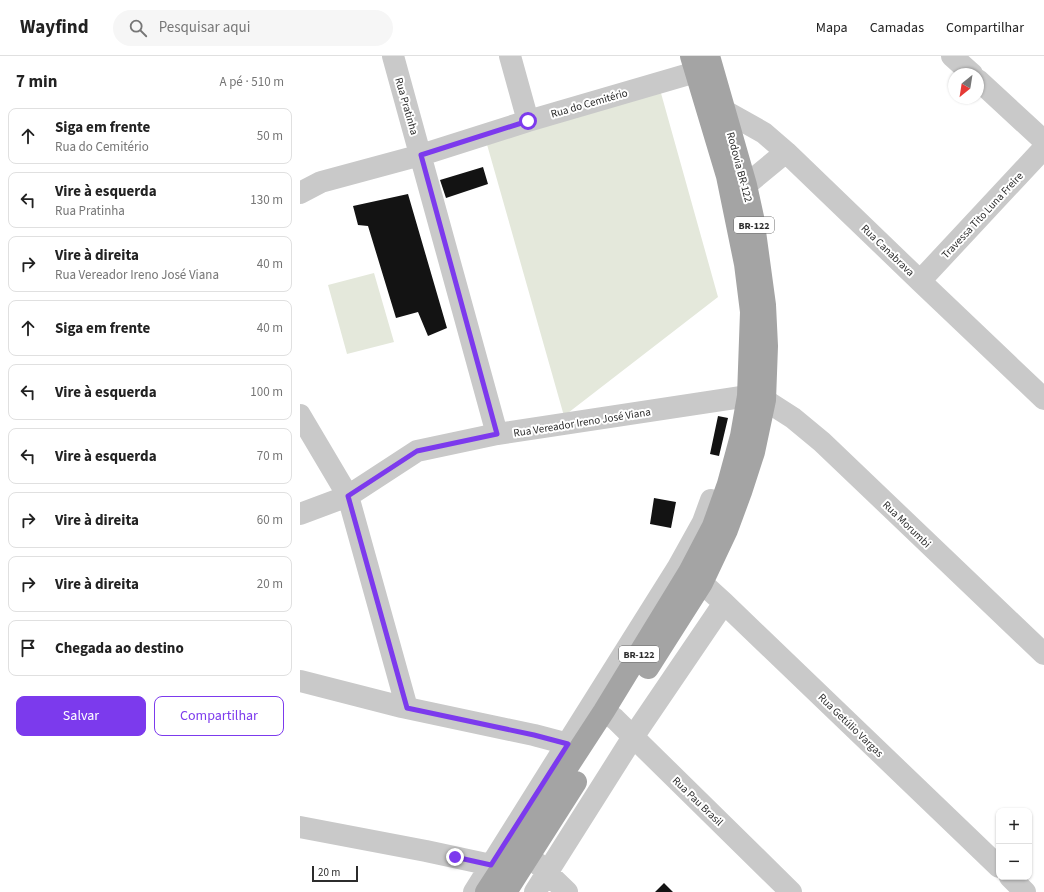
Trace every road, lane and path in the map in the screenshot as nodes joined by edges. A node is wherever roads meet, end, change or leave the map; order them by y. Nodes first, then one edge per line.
1 (393, 56) edge
2 (510, 56) edge
3 (952, 56) edge
4 (699, 61) edge
5 (965, 68) edge
6 (984, 86) edge
7 (725, 111) junction
8 (528, 121) junction
9 (1044, 141) edge
10 (1044, 148) edge
11 (786, 152) junction
12 (421, 155) junction
13 (746, 185) junction
14 (300, 193) edge
15 (920, 282) junction
16 (751, 398) junction
17 (1044, 399) edge
18 (300, 416) edge
19 (497, 434) junction
20 (348, 496) junction
21 (300, 514) edge
22 (702, 584) junction
23 (724, 603) junction
24 (1044, 654) edge
25 (300, 681) edge
26 (407, 708) junction
27 (610, 715) junction
28 (633, 737) junction
29 (568, 744) junction
30 (300, 827) edge
31 (529, 856) junction
32 (996, 864) edge
33 (491, 865) junction
34 (546, 872) junction
35 (1013, 880) edge
36 (474, 892) edge
37 (486, 892) edge
38 (506, 892) edge
39 (535, 892) edge
40 (567, 892) edge
41 (791, 892) edge
42 (1025, 892) edge

1 - 12 street, Rua Pratinha
2 - 8 street
3 - 5 street
4 - 7 main road, Rodovia BR-122 / BR-122
4 - 8 street, Rua do Cemitério
4 - 16 main road, Rodovia BR-122 / BR-122
6 - 9 street
7 - 11 street, Rua Canabrava
7 - 13 main road, Rodovia BR-122 / BR-122
8 - 12 street, Rua do Cemitério
10 - 15 street, Travessa Tito Luna Freire
11 - 13 street
11 - 15 street, Rua Canabrava
12 - 14 street, Rua do Cemitério
12 - 19 street, Rua Pratinha
13 - 16 main road, Rodovia BR-122 / BR-122
15 - 17 street, Rua Canabrava
16 - 19 street, Rua Vereador Ireno José Viana
16 - 22 main road, BR-122
16 - 24 street, Rua Morumbi
16 - 27 main road, BR-122
16 - 29 street
18 - 20 street
19 - 20 street, Rua Vereador Ireno José Viana
20 - 21 street
20 - 26 street
22 - 23 street, Rua Getúlio Vargas
22 - 27 main road, BR-122
23 - 28 street
23 - 32 street, Rua Getúlio Vargas
25 - 26 street
26 - 29 street
27 - 28 street, Rua Pau Brasil
27 - 31 main road, BR-122
27 - 37 main road, BR-122
28 - 34 street
28 - 41 street, Rua Pau Brasil
29 - 33 street
30 - 33 street
31 - 34 street
31 - 38 main road, BR-122
33 - 36 street
34 - 39 street
34 - 40 street
35 - 42 street

